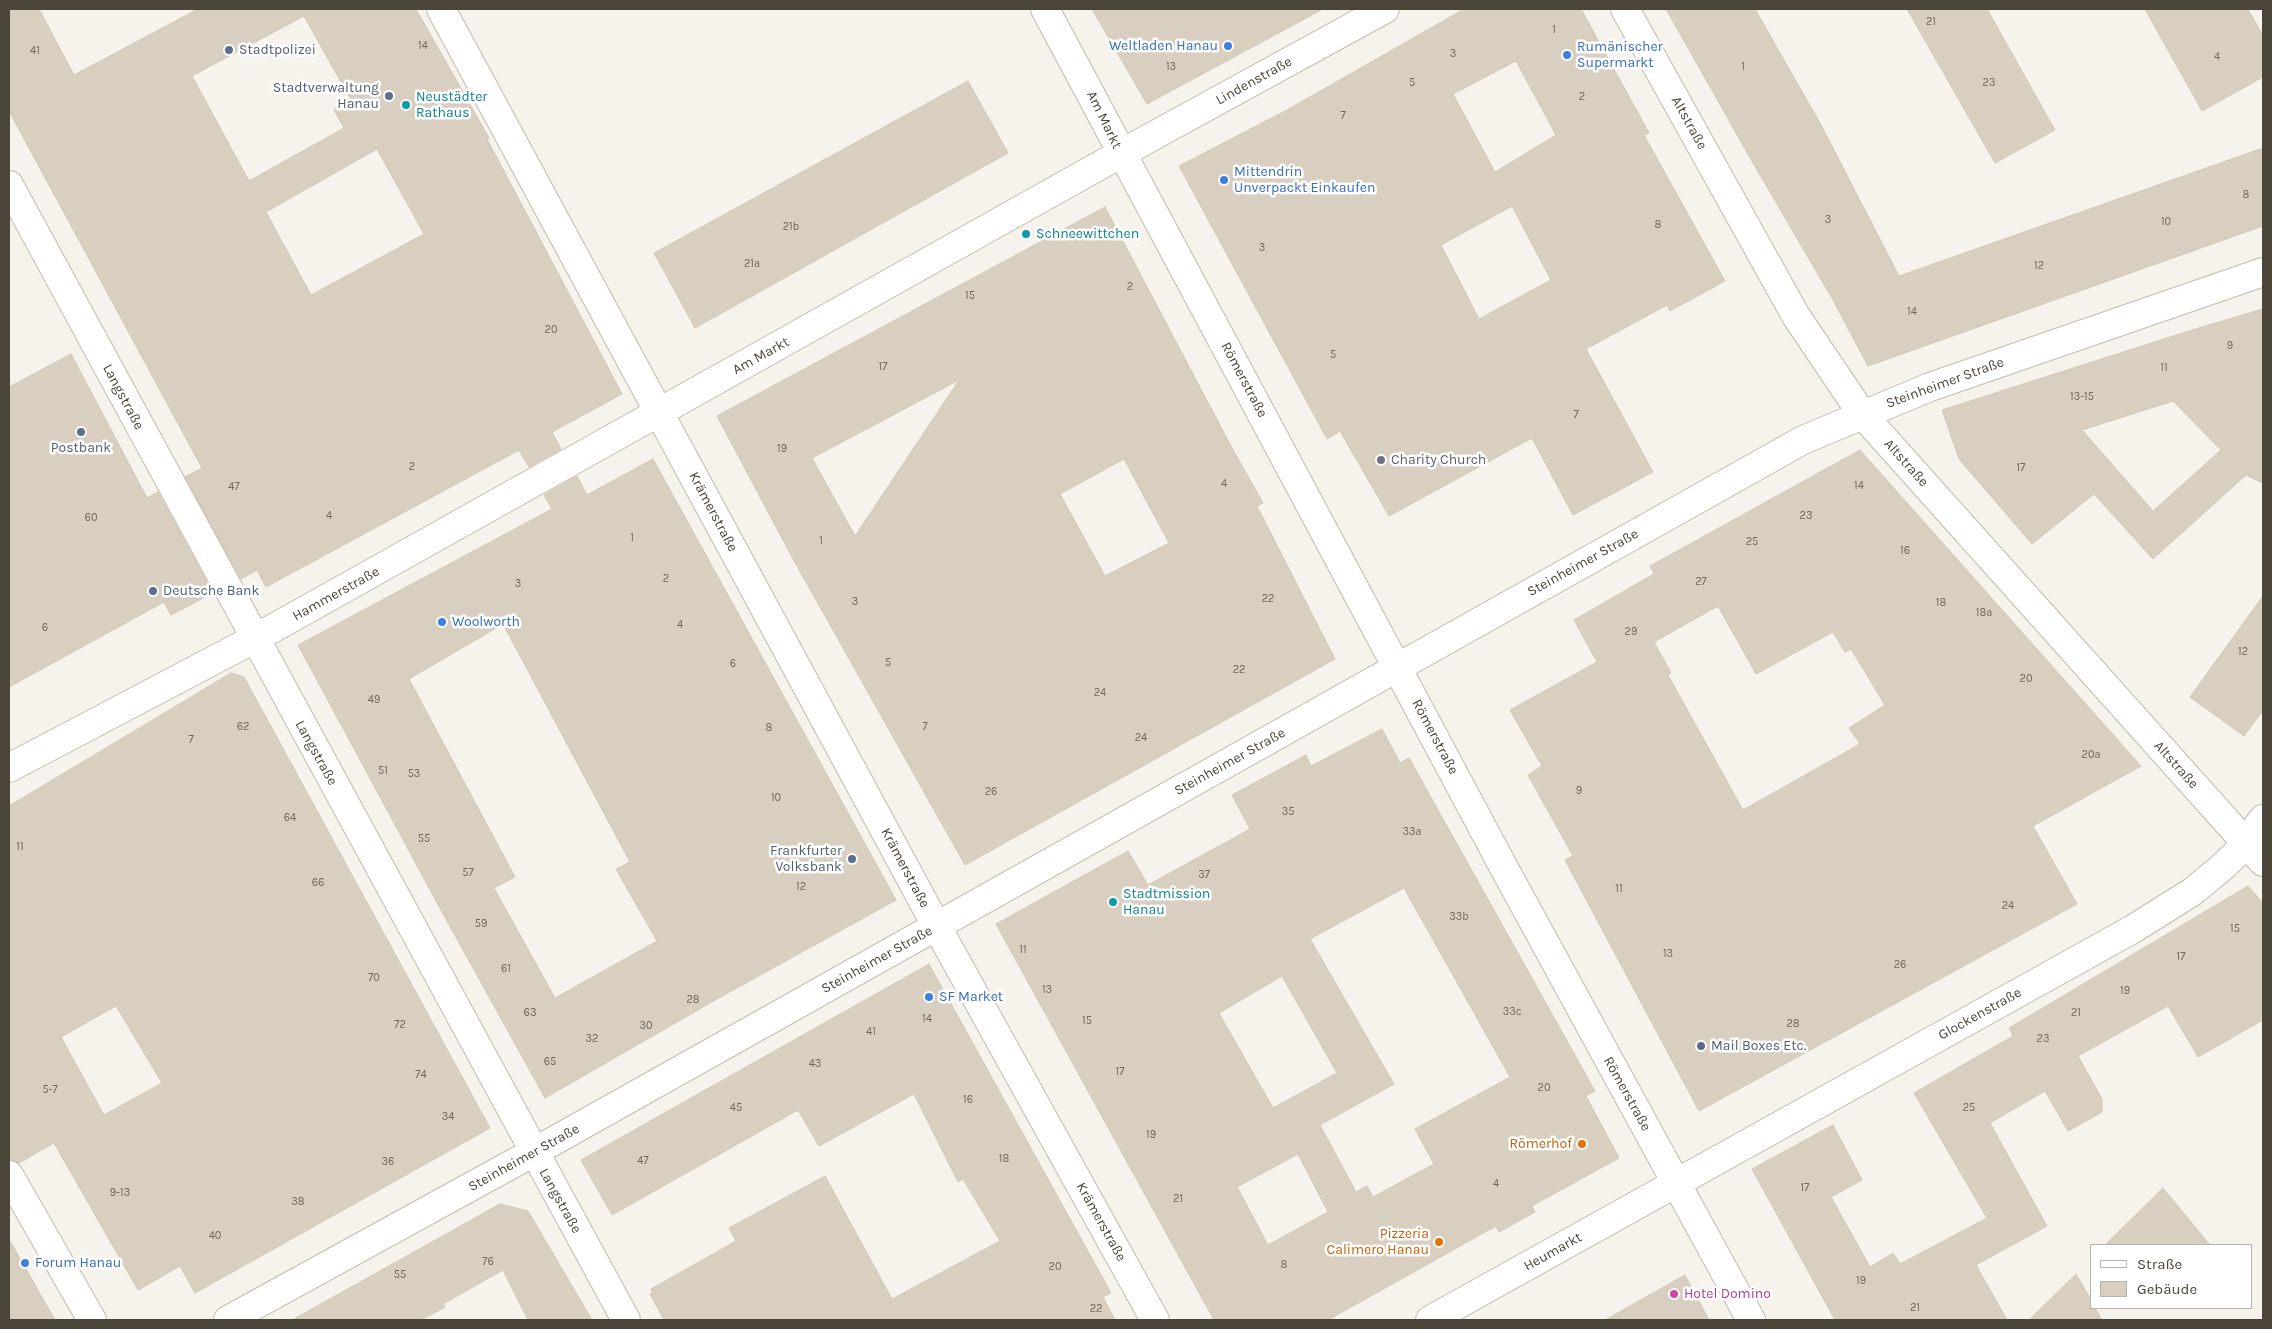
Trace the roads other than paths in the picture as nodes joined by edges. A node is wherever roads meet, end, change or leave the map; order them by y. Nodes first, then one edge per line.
1 (441, 9) edge
2 (1385, 9) edge
3 (1625, 9) edge
4 (1047, 11) edge
5 (1122, 153) junction
6 (9, 185) edge
7 (2263, 272) edge
8 (660, 413) junction
9 (1862, 414) junction
10 (254, 639) junction
11 (1397, 667) junction
12 (9, 768) edge
13 (2263, 819) edge
14 (2245, 842) junction
15 (2263, 862) edge
16 (936, 927) junction
17 (534, 1152) junction
18 (9, 1175) edge
19 (1675, 1182) junction
20 (92, 1320) edge
21 (228, 1320) edge
22 (626, 1320) edge
23 (1155, 1320) edge
24 (1430, 1320) edge
25 (1751, 1320) edge

1 - 8 street
2 - 5 street, Lindenstraße
3 - 9 street, Altstraße
4 - 5 street, Am Markt
5 - 8 street, Am Markt
5 - 11 street, Römerstraße
6 - 10 street, Langstraße
7 - 9 street, Steinheimer Straße
8 - 10 street, Hammerstraße
8 - 16 street, Krämerstraße
9 - 11 street, Steinheimer Straße
9 - 14 street, Altstraße
10 - 12 street, Hammerstraße
10 - 17 street, Langstraße
11 - 16 street, Steinheimer Straße
11 - 19 street, Römerstraße
13 - 14 street, Glockenstraße
14 - 15 street, Altstraße
14 - 19 street, Glockenstraße
16 - 17 street, Steinheimer Straße
16 - 23 street, Krämerstraße
17 - 21 street, Steinheimer Straße
17 - 22 street, Langstraße
18 - 20 street
19 - 24 street, Heumarkt
19 - 25 street, Römerstraße

